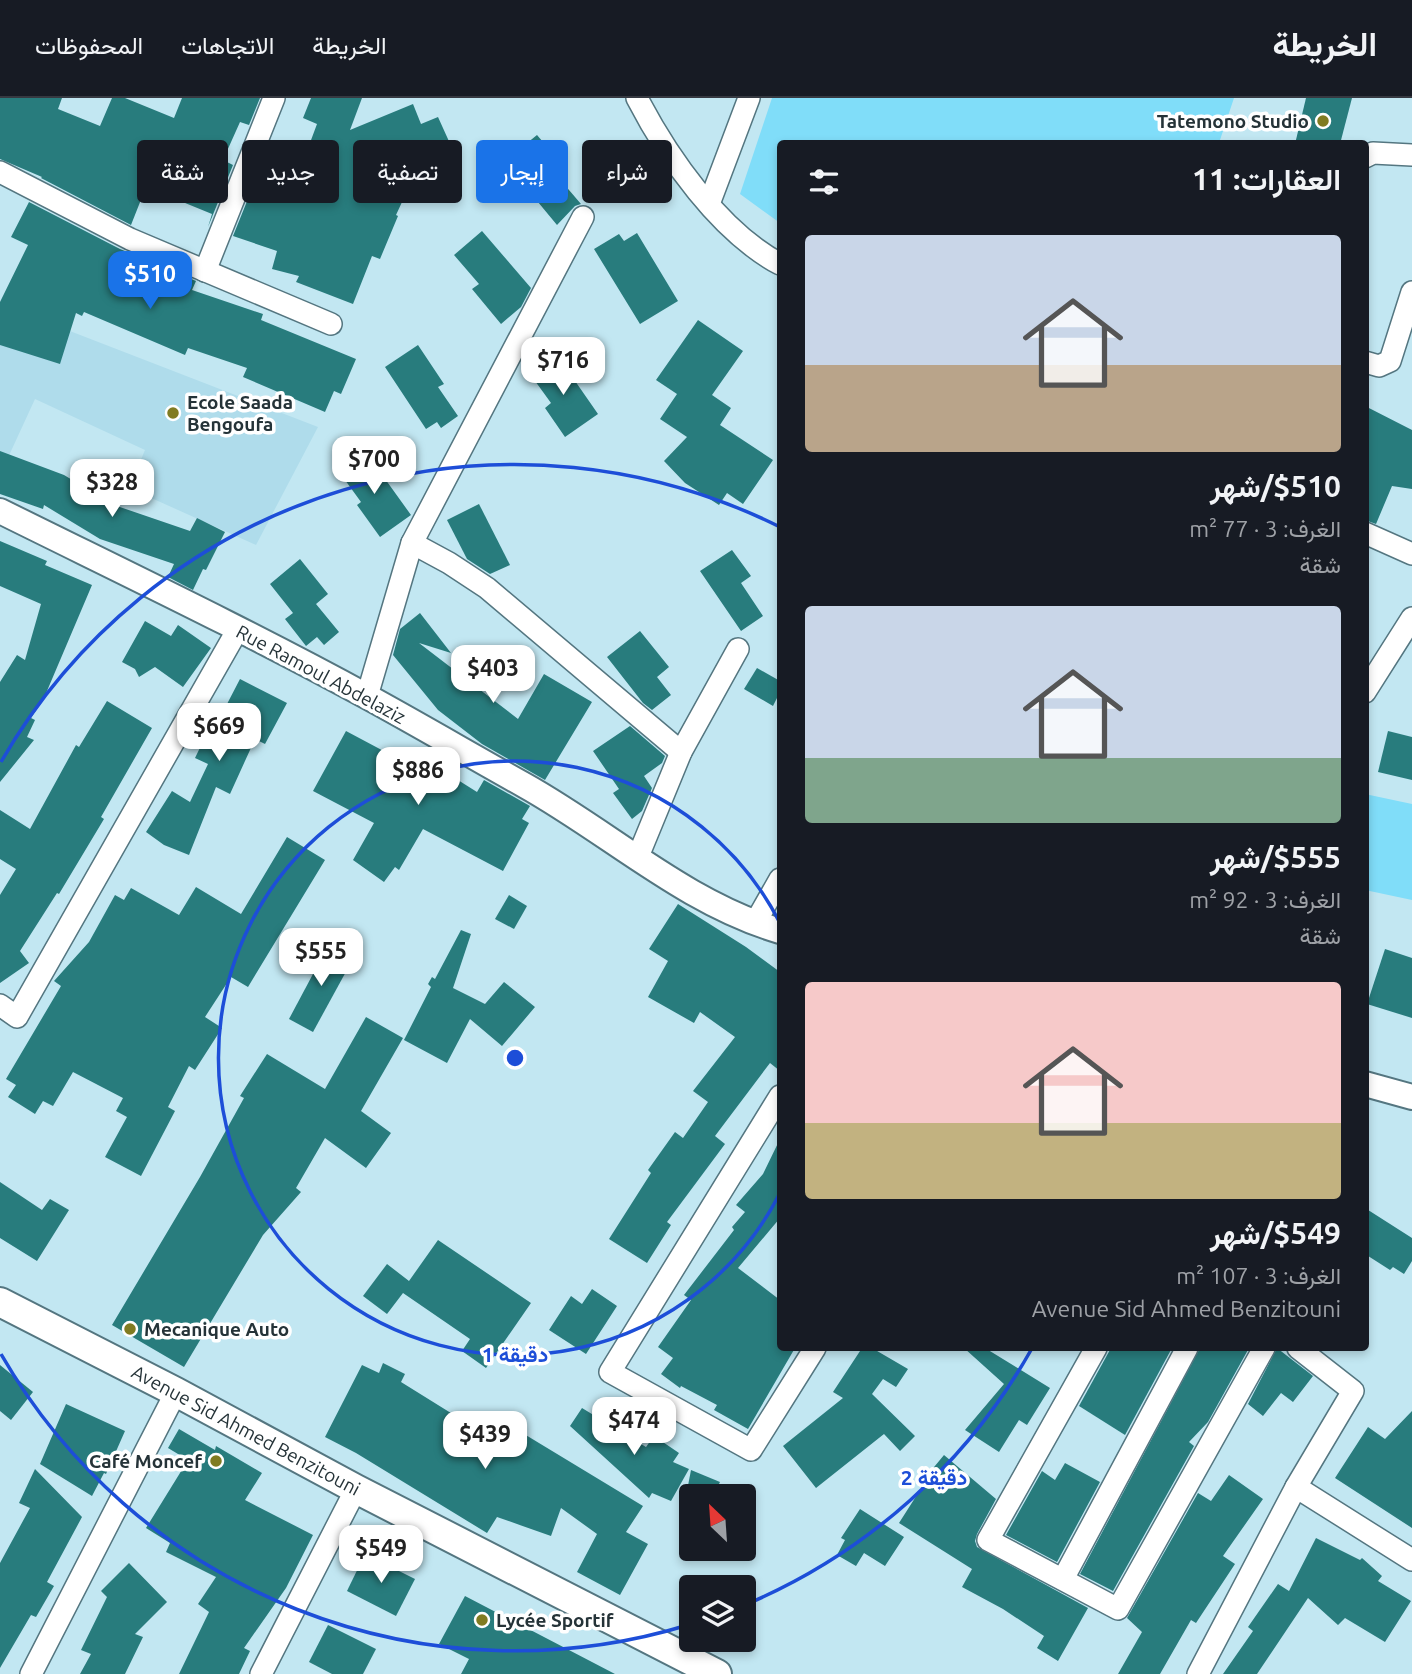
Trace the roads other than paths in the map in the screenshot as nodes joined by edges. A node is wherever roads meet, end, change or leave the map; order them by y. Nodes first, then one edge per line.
1 (274, 98) edge
2 (637, 98) edge
3 (749, 98) edge
4 (1412, 154) edge
5 (1369, 155) edge
6 (0, 172) edge
7 (709, 204) junction
8 (583, 217) dead end
9 (777, 262) edge
10 (205, 271) junction
11 (1412, 292) edge
12 (331, 324) dead end
13 (1369, 363) edge
14 (0, 511) edge
15 (1369, 535) edge
16 (411, 543) junction
17 (1412, 554) edge
18 (1412, 618) edge
19 (238, 629) junction
20 (738, 649) dead end
21 (1369, 686) edge
22 (367, 696) junction
23 (681, 752) junction
24 (637, 859) junction
25 (777, 884) edge
26 (755, 923) junction
27 (777, 930) edge
28 (0, 1005) edge
29 (1369, 1085) edge
30 (1412, 1097) edge
31 (777, 1101) edge
32 (0, 1302) edge
33 (813, 1351) edge
34 (1094, 1351) edge
35 (1185, 1351) edge
36 (1262, 1351) edge
37 (1302, 1351) edge
38 (176, 1392) junction
39 (1296, 1487) junction
40 (356, 1489) junction
41 (1412, 1560) edge
42 (1062, 1579) junction
43 (31, 1674) edge
44 (261, 1674) edge
45 (717, 1674) edge
46 (1198, 1674) edge

1 - 10 street
2 - 7 street
3 - 7 street
4 - 5 street
6 - 10 street
7 - 9 street
8 - 16 street
10 - 12 street
11 - 13 street
14 - 19 street, Rue Ramoul Abdelaziz
15 - 17 street
16 - 22 street
16 - 23 street
18 - 21 street
19 - 22 street, Rue Ramoul Abdelaziz
19 - 28 street
20 - 23 street
22 - 24 street, Rue Ramoul Abdelaziz
23 - 24 street
24 - 26 street, Rue Ramoul Abdelaziz
25 - 26 street
26 - 27 street, Rue Ramoul Abdelaziz
29 - 30 street
31 - 33 street
32 - 38 main road, Avenue Sid Ahmed Benzitouni
34 - 42 street
35 - 42 street
36 - 42 street
37 - 39 street
38 - 40 main road, Avenue Sid Ahmed Benzitouni
38 - 43 street
39 - 41 street
39 - 46 street
40 - 44 street
40 - 45 main road, Avenue Sid Ahmed Benzitouni

